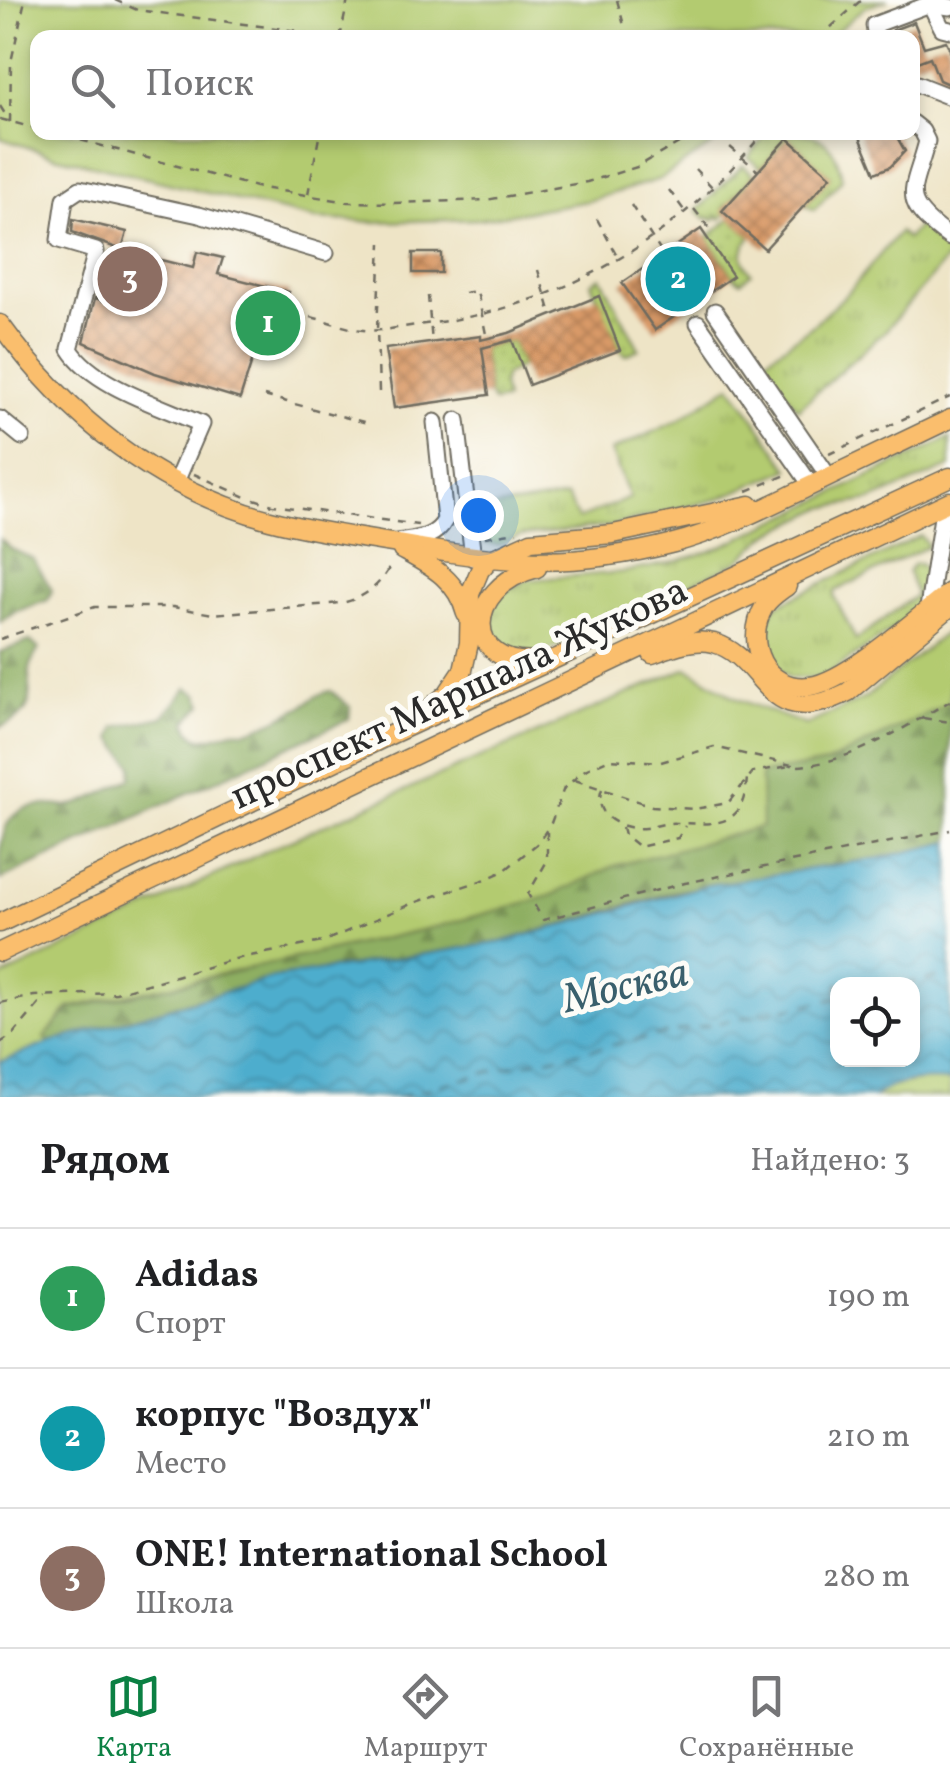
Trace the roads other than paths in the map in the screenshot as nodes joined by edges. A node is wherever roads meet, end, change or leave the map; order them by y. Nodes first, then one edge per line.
1 (930, 4) junction
2 (950, 8) edge
3 (875, 30) edge
4 (950, 30) edge
5 (920, 85) edge
6 (950, 97) edge
7 (920, 129) edge
8 (950, 238) edge
9 (326, 253) dead end
10 (716, 311) dead end
11 (698, 324) dead end
12 (3, 335) edge
13 (950, 419) edge
14 (0, 420) edge
15 (457, 420) dead end
16 (435, 422) dead end
17 (22, 437) dead end
18 (829, 476) junction
19 (950, 477) edge
20 (176, 482) junction
21 (811, 486) junction
22 (790, 496) junction
23 (947, 503) edge
24 (388, 543) junction
25 (481, 559) junction
26 (560, 562) junction
27 (820, 562) junction
28 (950, 592) edge
29 (928, 608) junction
30 (950, 608) edge
31 (468, 620) junction
32 (563, 654) junction
33 (581, 678) junction
34 (390, 735) junction
35 (0, 923) edge
36 (0, 952) edge

1 - 2 lane
1 - 3 lane
1 - 4 lane
5 - 6 lane
7 - 8 lane
9 - 20 lane
10 - 18 lane
11 - 21 lane
12 - 20 main road
13 - 18 main road
14 - 17 lane
15 - 25 lane
16 - 24 lane
18 - 21 main road
19 - 32 main road, проспект Маршала Жукова
20 - 24 main road
21 - 22 main road
22 - 25 main road
22 - 26 main road
23 - 27 main road, проспект Маршала Жукова
23 - 29 lane
24 - 25 main road
24 - 31 main road
25 - 26 main road
25 - 31 main road
26 - 32 main road
27 - 29 main road
27 - 33 main road, проспект Маршала Жукова
28 - 29 main road
30 - 33 main road
31 - 34 main road
32 - 34 main road, проспект Маршала Жукова
33 - 36 main road, проспект Маршала Жукова
34 - 35 main road, проспект Маршала Жукова

